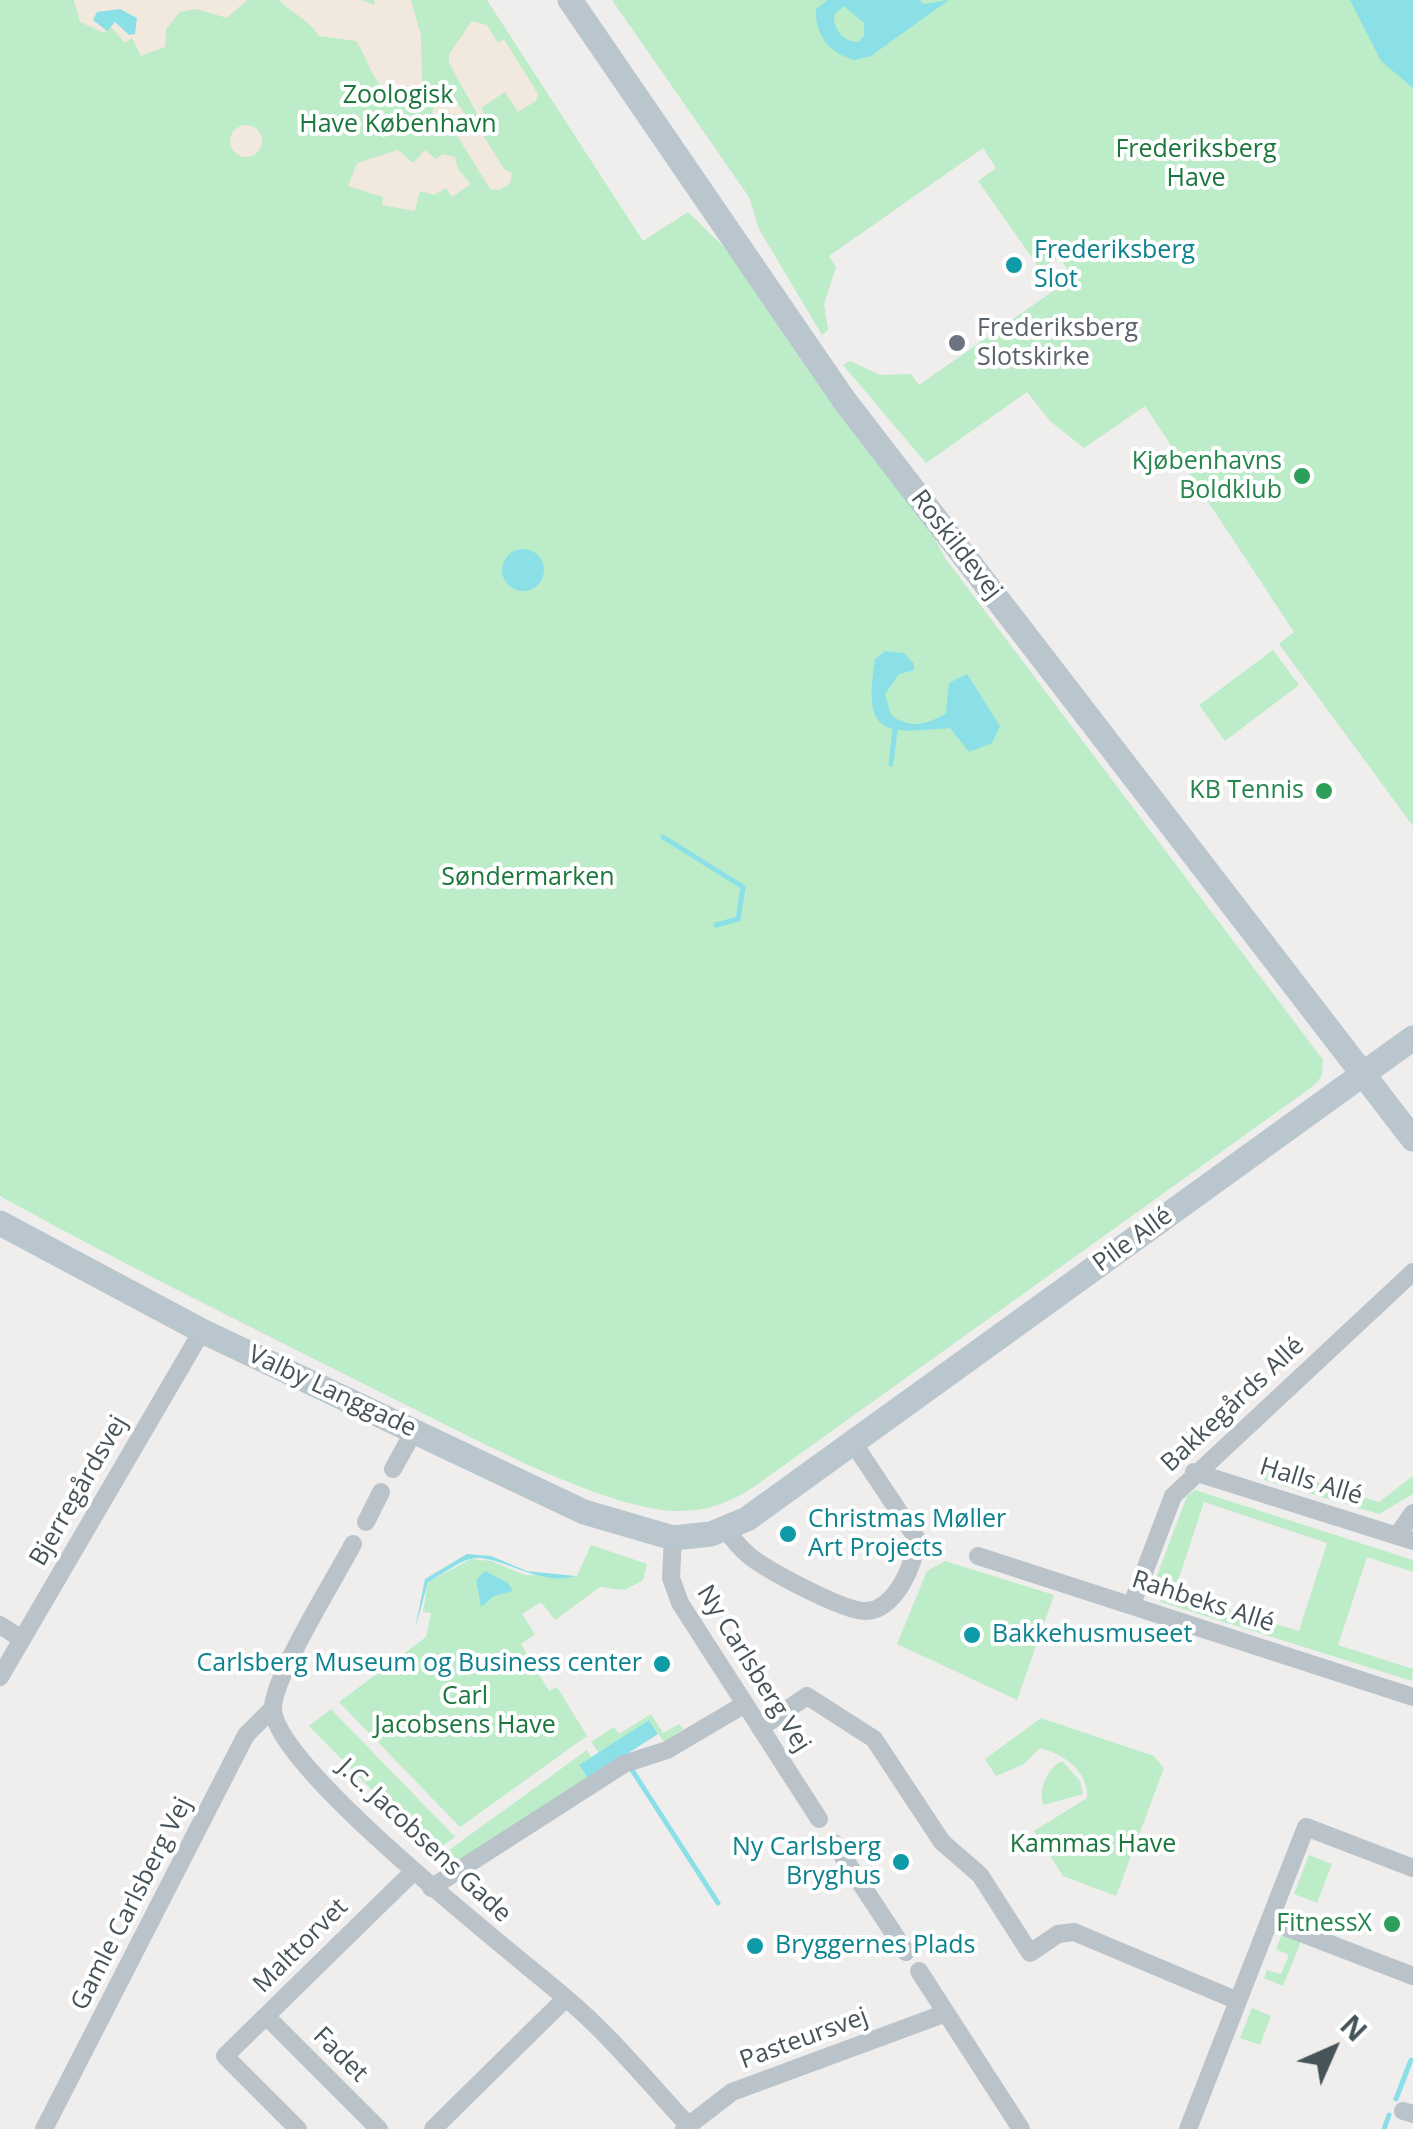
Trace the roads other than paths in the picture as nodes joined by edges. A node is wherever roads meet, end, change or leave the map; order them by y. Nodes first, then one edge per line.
1 (570, 0) edge
2 (1413, 1038) edge
3 (1364, 1074) junction
4 (1413, 1139) edge
5 (0, 1223) edge
6 (1413, 1272) edge
7 (202, 1330) junction
8 (414, 1431) junction
9 (854, 1444) junction
10 (392, 1470) dead end
11 (1194, 1472) junction
12 (380, 1492) dead end
13 (1413, 1513) edge
14 (366, 1522) dead end
15 (725, 1529) junction
16 (673, 1538) junction
17 (1405, 1539) edge
18 (353, 1544) dead end
19 (978, 1556) dead end
20 (1132, 1604) junction
21 (0, 1625) edge
22 (22, 1639) junction
23 (0, 1677) edge
24 (1413, 1697) edge
25 (745, 1704) junction
26 (272, 1708) junction
27 (760, 1728) junction
28 (818, 1819) dead end
29 (834, 1843) dead end
30 (1413, 1868) edge
31 (412, 1872) junction
32 (431, 1888) junction
33 (1270, 1920) junction
34 (906, 1952) dead end
35 (919, 1971) dead end
36 (1413, 1976) edge
37 (566, 1998) junction
38 (1238, 2002) junction
39 (946, 2013) junction
40 (266, 2016) junction
41 (686, 2127) edge
42 (44, 2129) edge
43 (298, 2129) edge
44 (379, 2129) edge
45 (433, 2129) edge
46 (1021, 2129) edge
47 (1188, 2129) edge

1 - 3 street, Roskildevej
2 - 3 street, Pile Allé
3 - 4 street, Roskildevej
3 - 9 street, Pile Allé
5 - 7 street, Valby Langgade
6 - 11 street, Bakkegårds Allé
7 - 8 street, Valby Langgade
7 - 22 street, Bjerregårdsvej
8 - 10 street
8 - 16 street, Valby Langgade
9 - 15 street, Pile Allé
9 - 15 street
11 - 17 street, Halls Allé
11 - 20 street, Bakkegårds Allé
12 - 14 street
13 - 17 street
15 - 16 street, Pile Allé
16 - 25 street, Ny Carlsberg Vej
18 - 26 street
19 - 20 street, Rahbeks Allé
20 - 24 street, Rahbeks Allé
21 - 22 street
22 - 23 street, Bjerregårdsvej
25 - 27 street, Ny Carlsberg Vej
25 - 32 street
26 - 31 street, J.C. Jacobsens Gade
26 - 42 street, Gamle Carlsberg Vej
27 - 28 street, Ny Carlsberg Vej
27 - 38 street
29 - 34 street
30 - 33 street
31 - 32 street, J.C. Jacobsens Gade
31 - 40 street, Malttorvet
32 - 37 street, J.C. Jacobsens Gade
33 - 36 street
33 - 38 street
35 - 39 street
37 - 41 street, J.C. Jacobsens Gade
37 - 45 street
38 - 47 street
39 - 41 street, Pasteursvej
39 - 46 street
40 - 43 street, Malttorvet
40 - 44 street, Fadet

